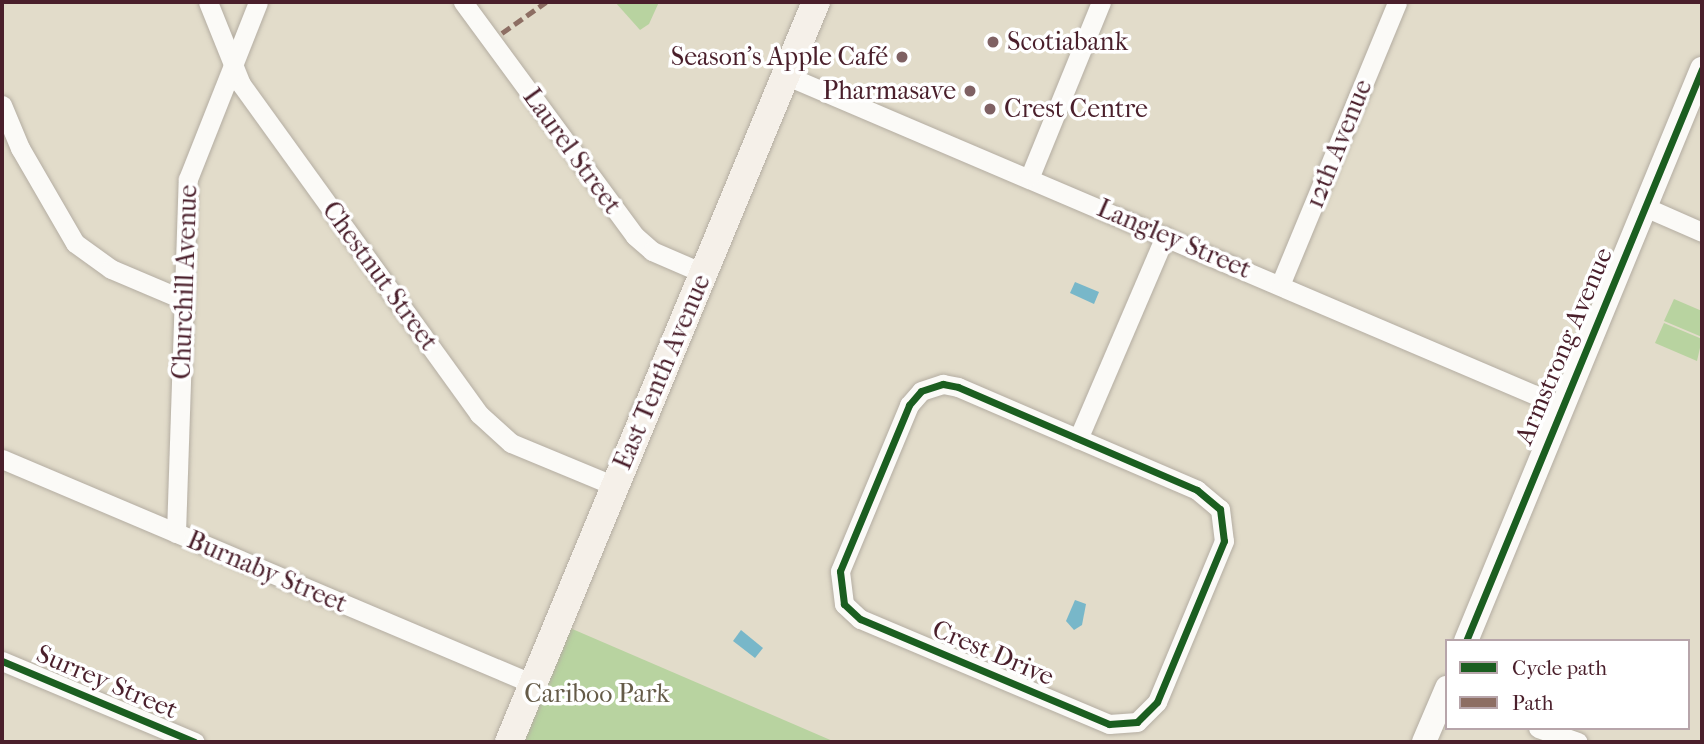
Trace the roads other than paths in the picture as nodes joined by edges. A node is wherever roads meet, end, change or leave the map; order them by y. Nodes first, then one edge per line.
1 (208, 2) edge
2 (258, 2) edge
3 (463, 2) edge
4 (816, 2) edge
5 (1101, 2) edge
6 (1397, 2) edge
7 (231, 65) junction
8 (1702, 69) edge
9 (785, 75) junction
10 (2, 106) edge
11 (1030, 176) junction
12 (1645, 208) junction
13 (1702, 232) edge
14 (1165, 236) junction
15 (703, 273) junction
16 (1280, 285) junction
17 (182, 299) junction
18 (1562, 406) junction
19 (1079, 439) junction
20 (2, 459) edge
21 (615, 486) junction
22 (176, 533) junction
23 (1467, 639) edge
24 (2, 661) edge
25 (533, 684) junction
26 (1445, 693) edge
27 (1544, 730) edge
28 (195, 742) edge
29 (509, 742) edge
30 (1424, 742) edge
31 (1578, 742) edge

1 - 7 street, Chestnut Street
2 - 7 street, Churchill Avenue
3 - 15 street, Laurel Street
4 - 9 main road, East Tenth Avenue
5 - 11 street
6 - 16 street, 12th Avenue
7 - 17 street, Churchill Avenue
7 - 21 street, Chestnut Street
8 - 12 street, Armstrong Avenue
9 - 11 street, Langley Street
9 - 15 main road, East Tenth Avenue
10 - 17 street
11 - 14 street, Langley Street
12 - 13 street
12 - 18 street, Armstrong Avenue
14 - 16 street, Langley Street
14 - 19 street
15 - 21 main road, East Tenth Avenue
16 - 18 street, Langley Street
17 - 22 street, Churchill Avenue
18 - 23 street, Armstrong Avenue
19 - 19 street, Crest Drive
20 - 22 street, Burnaby Street
21 - 25 main road, East Tenth Avenue
22 - 25 street, Burnaby Street
24 - 28 street, Surrey Street
25 - 29 main road, East Tenth Avenue
26 - 30 street
27 - 31 street

